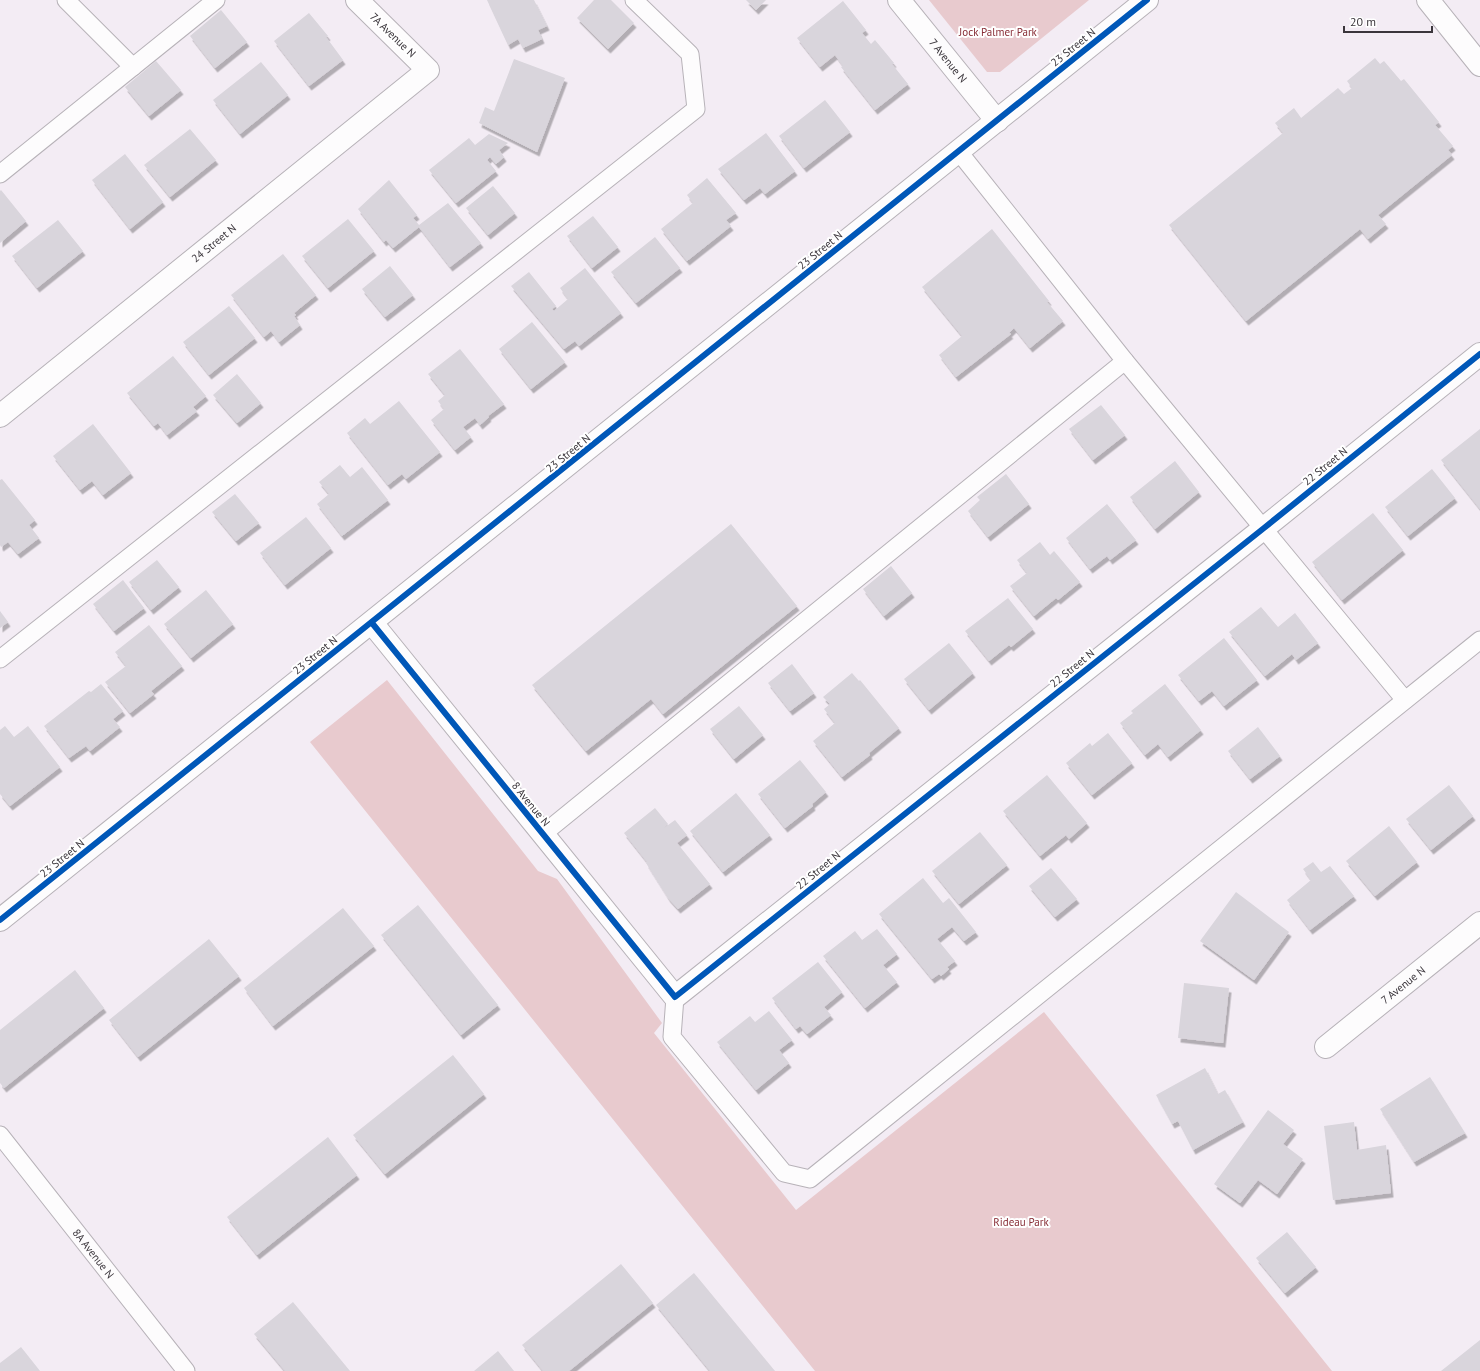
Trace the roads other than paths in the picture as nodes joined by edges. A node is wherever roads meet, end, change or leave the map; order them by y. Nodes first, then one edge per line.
1 (66, 0) edge
2 (216, 0) edge
3 (357, 0) edge
4 (634, 0) edge
5 (899, 0) edge
6 (1147, 0) edge
7 (1428, 0) edge
8 (1480, 65) edge
9 (133, 67) junction
10 (428, 70) joint
11 (997, 121) junction
12 (959, 152) junction
13 (0, 174) edge
14 (1480, 354) edge
15 (1125, 361) junction
16 (0, 416) edge
17 (1264, 528) junction
18 (372, 623) junction
19 (1480, 640) edge
20 (0, 659) edge
21 (1405, 700) junction
22 (543, 834) junction
23 (0, 920) edge
24 (1480, 923) edge
25 (675, 997) junction
26 (1326, 1047) dead end
27 (0, 1135) edge
28 (186, 1371) edge

1 - 9 lane
2 - 9 lane
3 - 10 street, 7A Avenue N
4 - 20 lane
5 - 11 street, 7 Avenue N
6 - 11 street, 23 Street N
7 - 8 street
9 - 13 lane
10 - 16 street, 24 Street N
11 - 12 street, 23 Street N
12 - 15 lane
12 - 18 street, 23 Street N
14 - 17 street, 22 Street N
15 - 17 lane
15 - 22 lane
17 - 21 lane
17 - 25 street, 22 Street N
18 - 22 street, 8 Avenue N
18 - 23 street, 23 Street N
19 - 21 lane
21 - 25 lane
22 - 25 street, 8 Avenue N
24 - 26 street, 7 Avenue N
27 - 28 lane, 8A Avenue N

